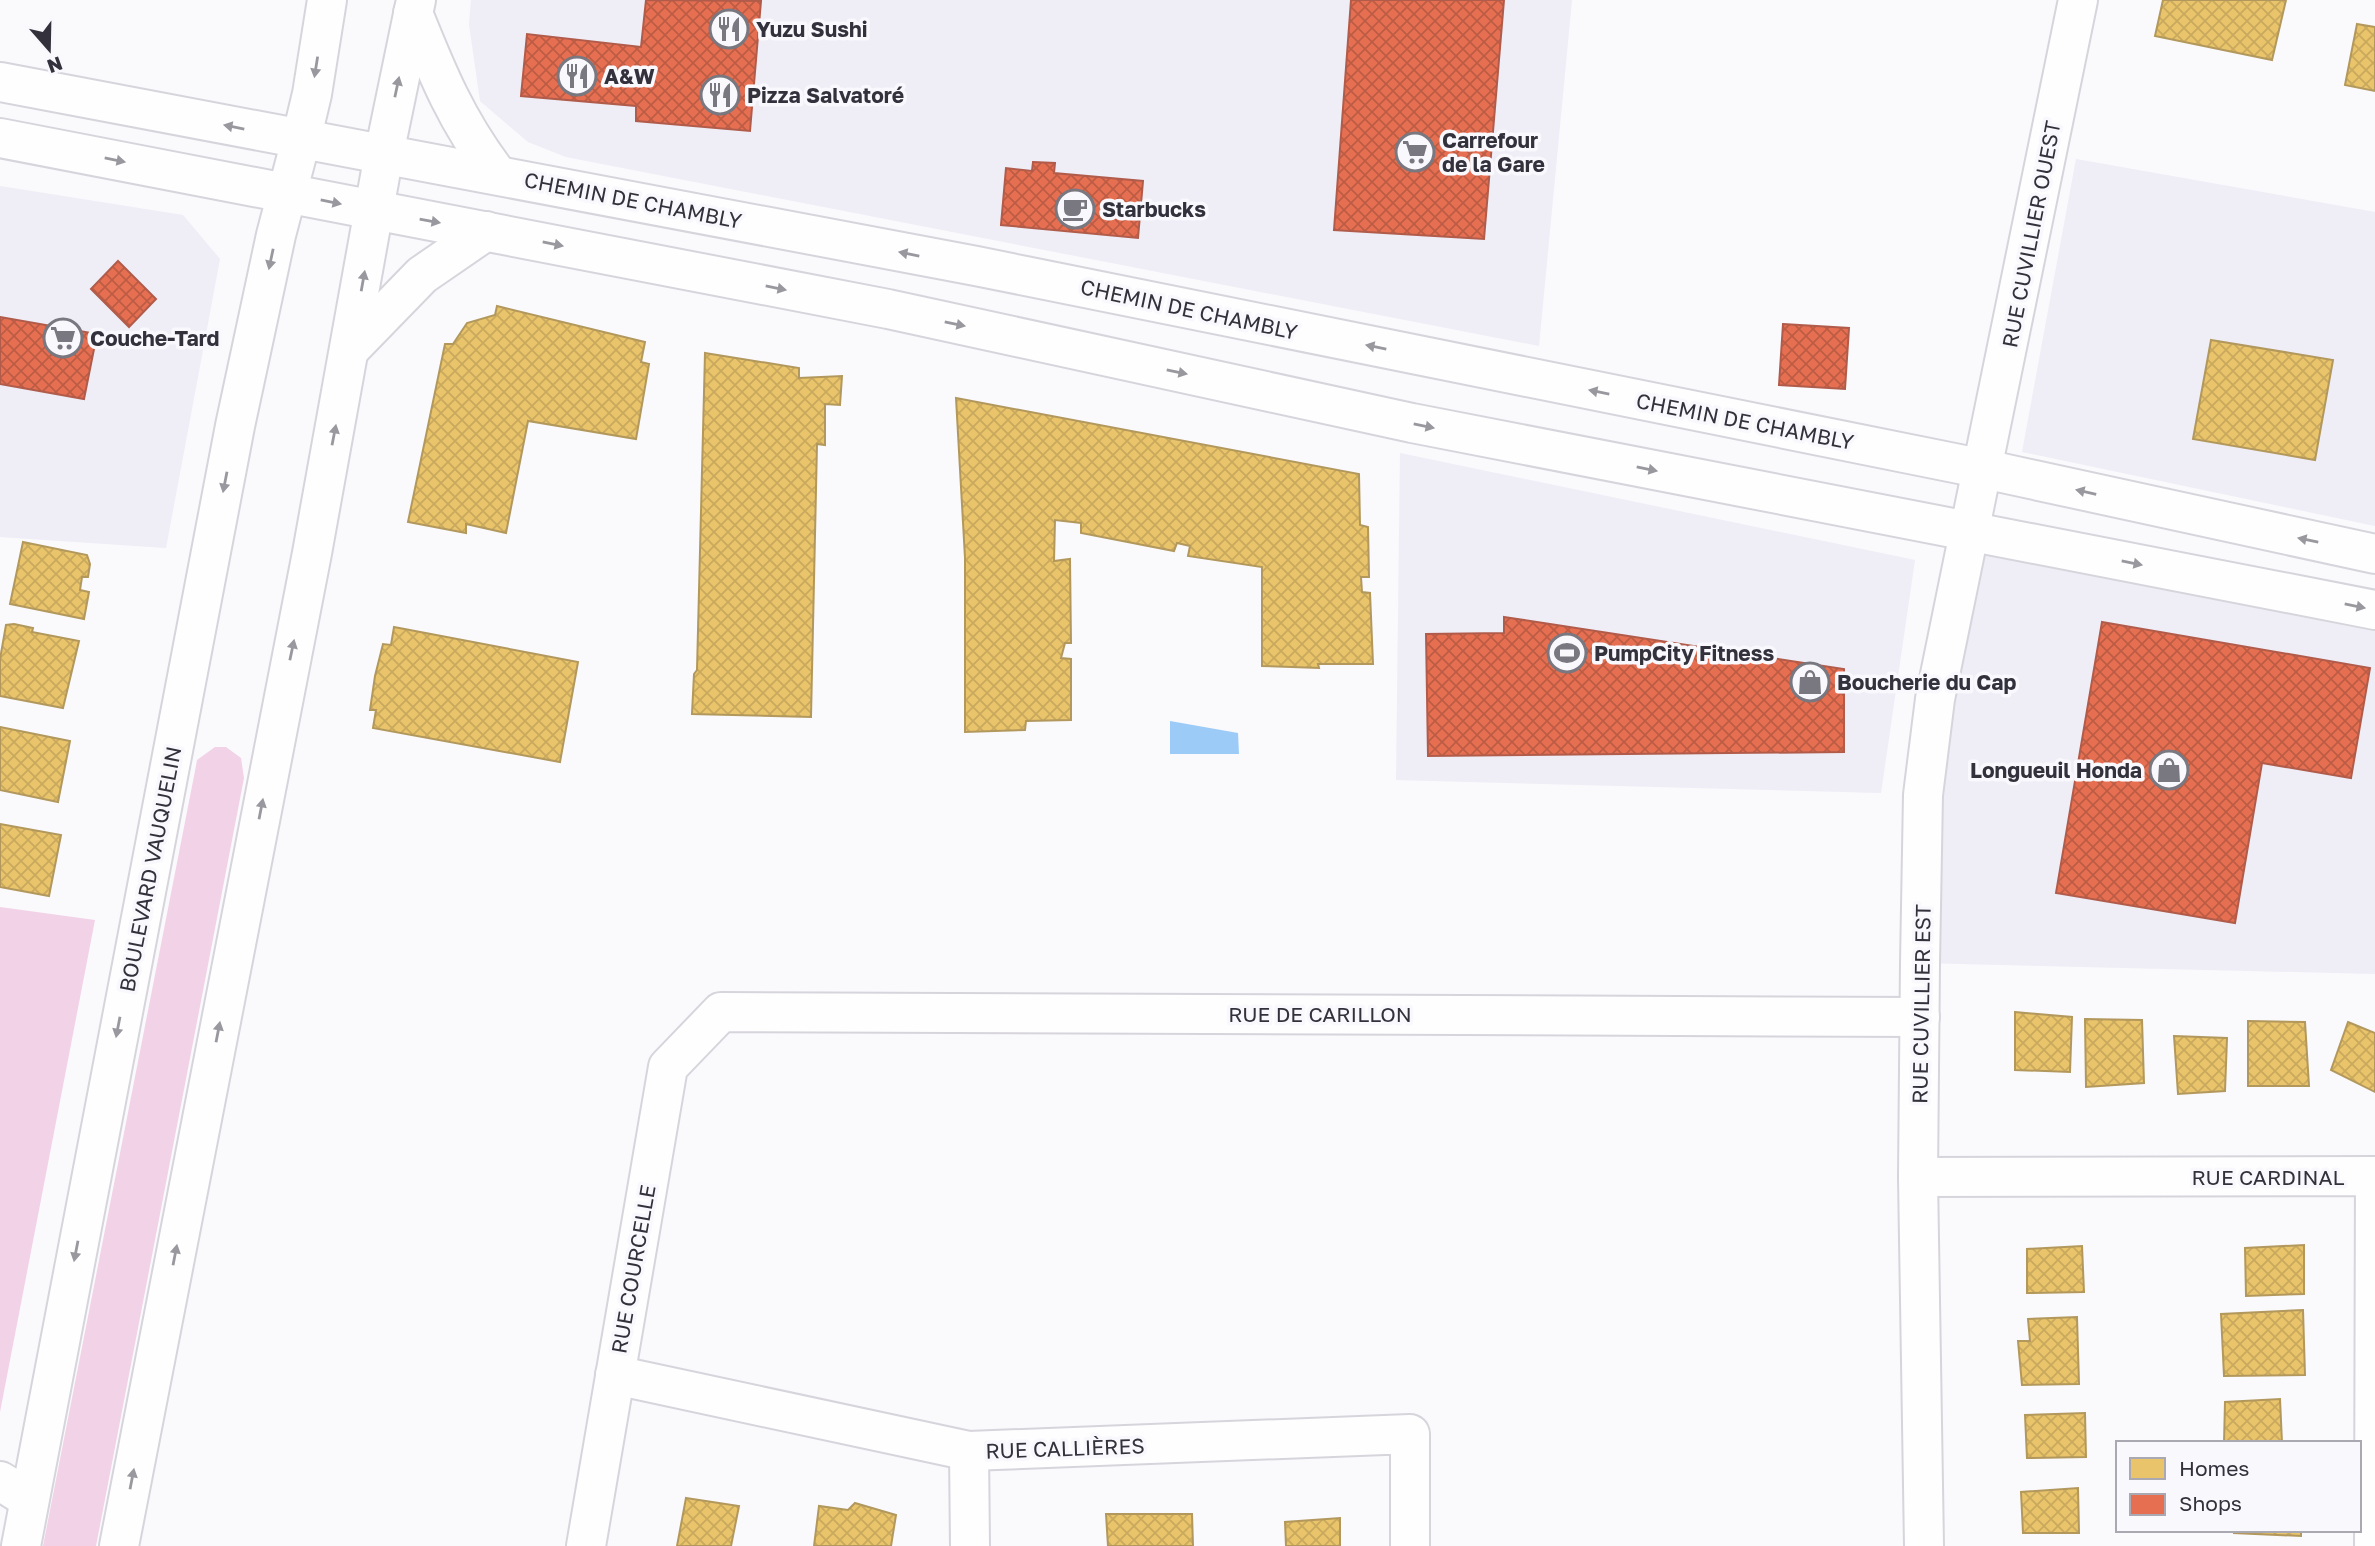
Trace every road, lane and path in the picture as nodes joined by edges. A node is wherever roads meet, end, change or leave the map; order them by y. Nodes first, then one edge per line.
1 (327, 0) edge
2 (2078, 0) edge
3 (414, 7) edge
4 (0, 82) edge
5 (0, 138) edge
6 (301, 140) junction
7 (384, 153) junction
8 (497, 174) junction
9 (287, 193) junction
10 (375, 211) junction
11 (486, 231) junction
12 (351, 348) junction
13 (1984, 469) junction
14 (1969, 532) junction
15 (2375, 554) edge
16 (2375, 610) edge
17 (721, 1012) joint
18 (1920, 1017) junction
19 (1918, 1177) junction
20 (615, 1375) junction
21 (969, 1451) junction
22 (15, 1490) edge
23 (21, 1546) edge
24 (119, 1546) edge
25 (586, 1546) edge
26 (970, 1546) edge
27 (1410, 1546) edge
28 (1924, 1546) edge
29 (2374, 1546) edge

1 -> 6 street, BOULEVARD VAUQUELIN
2 - 13 street, RUE CUVILLIER OUEST
7 -> 3 street
3 - 8 street
6 -> 4 street, CHEMIN DE CHAMBLY
5 -> 9 street
6 - 7 street, CHEMIN DE CHAMBLY
6 - 9 street, BOULEVARD VAUQUELIN
7 - 8 street, CHEMIN DE CHAMBLY
7 - 10 street
13 -> 8 street, CHEMIN DE CHAMBLY
9 -> 10 street
9 -> 22 street, BOULEVARD VAUQUELIN
10 -> 11 street
12 -> 10 street
11 - 12 street
11 -> 14 street
24 -> 12 street
13 - 14 street, RUE CUVILLIER EST
15 -> 13 street, CHEMIN DE CHAMBLY
14 -> 16 street
14 - 18 street, RUE CUVILLIER EST
17 - 18 street, RUE DE CARILLON
17 - 20 street, RUE COURCELLE
18 - 19 street, RUE CUVILLIER EST
19 - 28 street, RUE CUVILLIER EST
19 - 29 street, RUE CARDINAL
20 - 21 street, RUE CALLIÈRES
20 - 25 street, RUE COURCELLE
21 - 26 street
21 - 27 street, RUE CALLIÈRES
22 - 23 street, BOULEVARD VAUQUELIN

